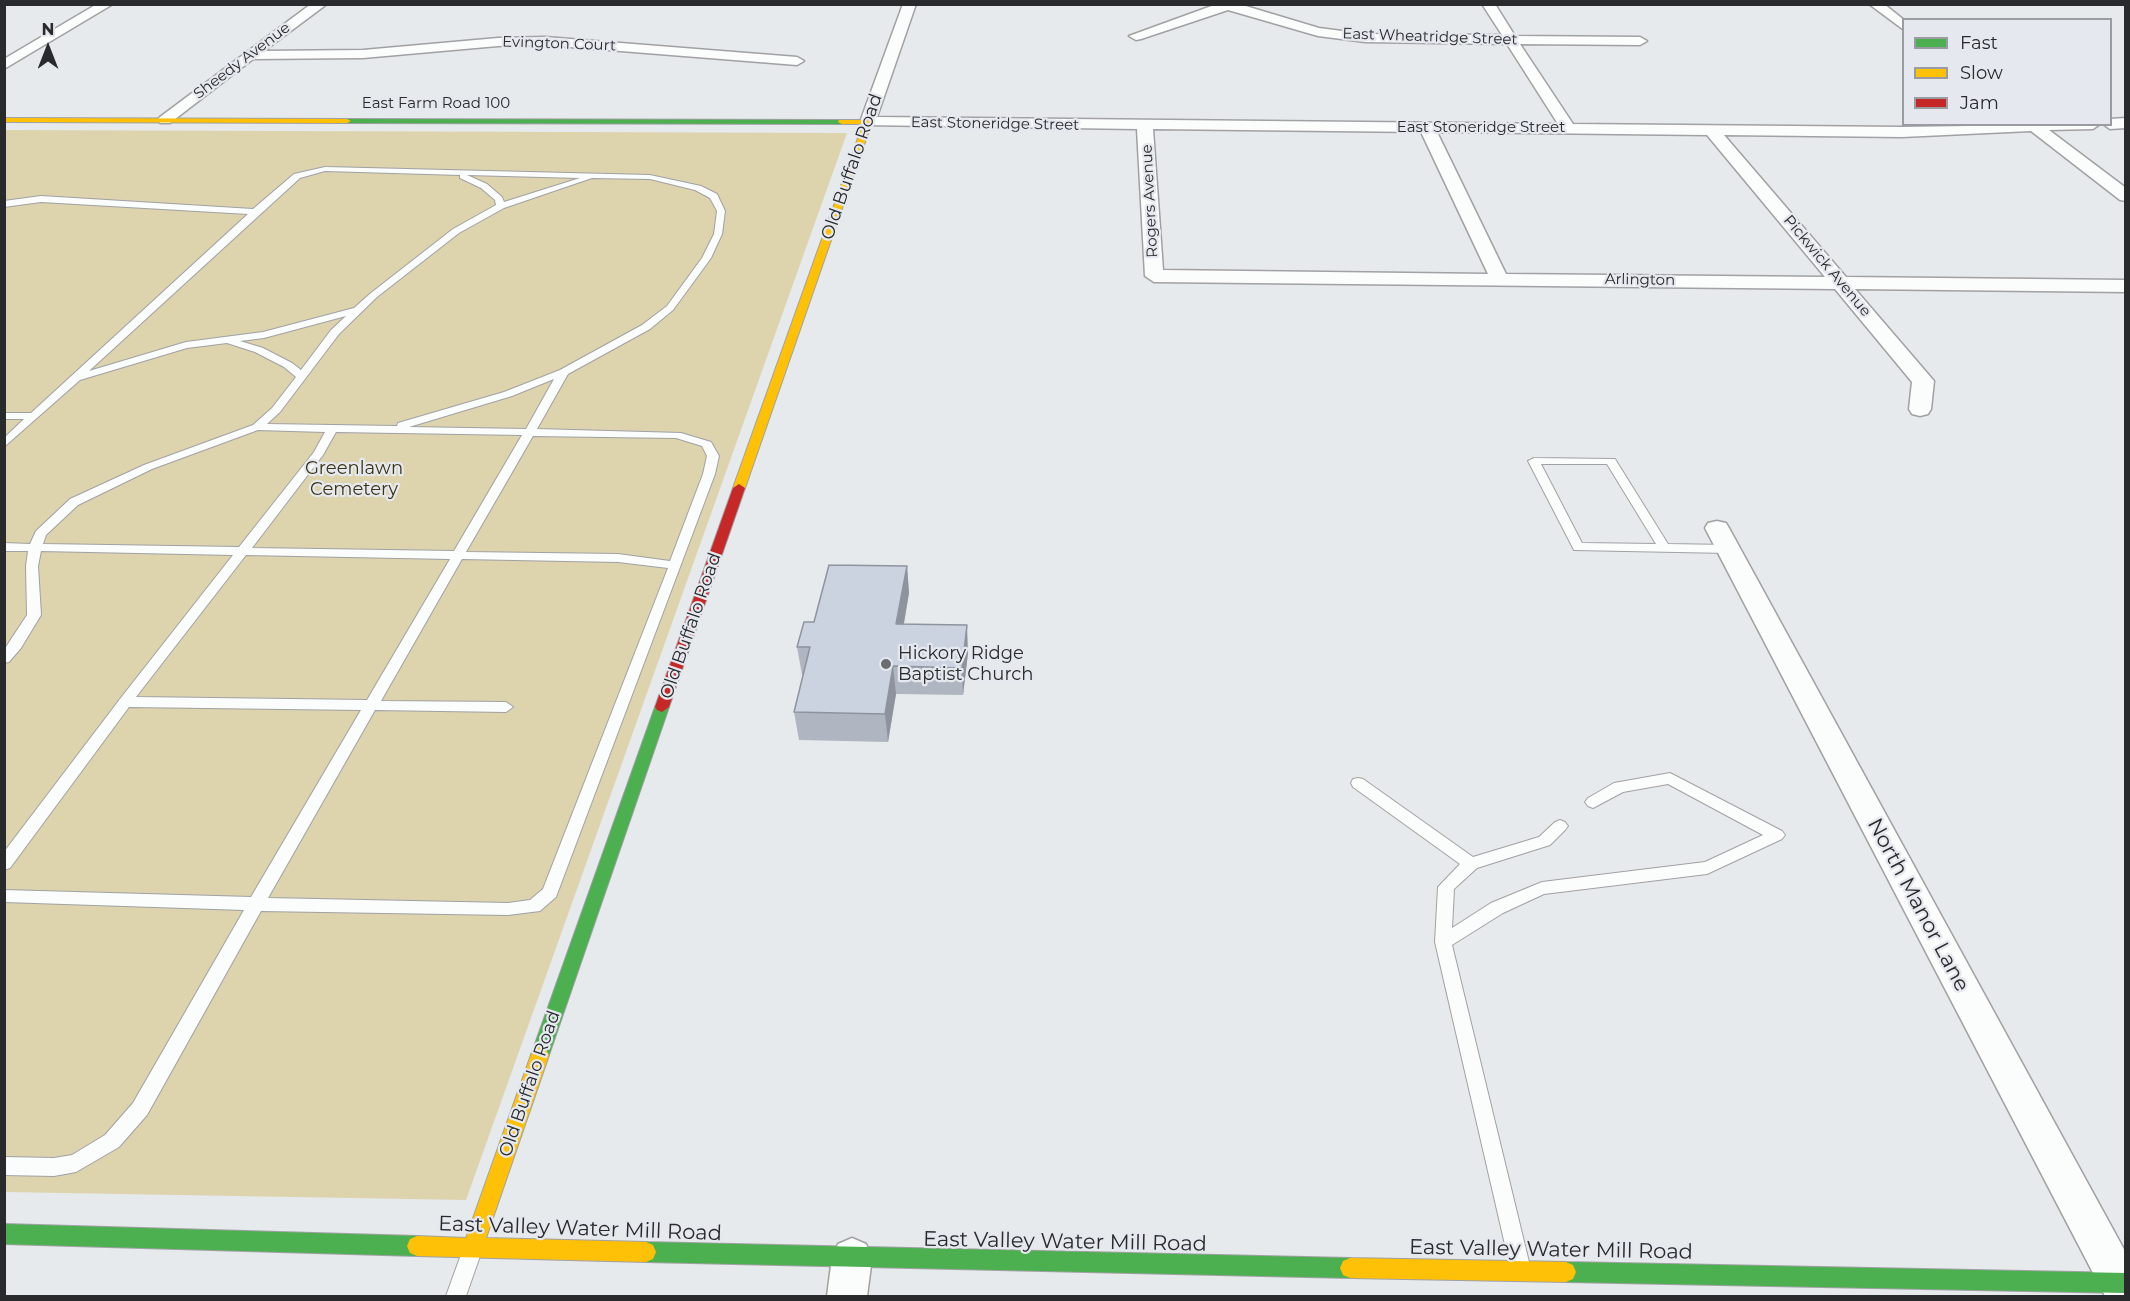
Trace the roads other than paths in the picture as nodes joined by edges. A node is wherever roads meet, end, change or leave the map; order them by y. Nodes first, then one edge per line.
1 (107, 4) edge
2 (321, 4) edge
3 (910, 4) edge
4 (1488, 4) edge
5 (1875, 4) edge
6 (1228, 5) edge
7 (1902, 24) edge
8 (1136, 36) dead end
9 (1512, 40) junction
10 (1640, 41) dead end
11 (249, 55) junction
12 (797, 61) dead end
13 (4, 65) edge
14 (4, 120) edge
15 (165, 120) junction
16 (868, 123) junction
17 (1145, 125) junction
18 (2033, 126) edge
19 (1427, 128) junction
20 (1568, 128) junction
21 (1712, 130) junction
22 (459, 174) junction
23 (595, 175) junction
24 (4, 193) edge
25 (2126, 196) edge
26 (41, 198) junction
27 (4, 204) edge
28 (501, 206) junction
29 (255, 212) junction
30 (1154, 276) joint
31 (1499, 279) junction
32 (1840, 282) junction
33 (2126, 286) edge
34 (358, 310) junction
35 (227, 341) junction
36 (564, 372) junction
37 (300, 375) junction
38 (76, 378) junction
39 (1920, 409) dead end
40 (4, 416) edge
41 (35, 416) junction
42 (257, 427) junction
43 (332, 429) junction
44 (382, 429) junction
45 (530, 432) junction
46 (4, 444) edge
47 (1723, 538) joint
48 (4, 547) edge
49 (35, 548) junction
50 (1664, 548) junction
51 (243, 551) junction
52 (459, 555) junction
53 (675, 565) junction
54 (4, 659) edge
55 (125, 702) junction
56 (373, 706) junction
57 (506, 707) dead end
58 (1358, 783) dead end
59 (1593, 802) dead end
60 (1560, 826) dead end
61 (4, 864) edge
62 (1472, 864) junction
63 (4, 896) edge
64 (256, 904) junction
65 (1443, 942) junction
66 (4, 1166) edge
67 (4, 1234) edge
68 (473, 1247) junction
69 (850, 1277) edge
70 (1546, 1279) edge
71 (2122, 1283) edge
72 (456, 1296) edge

1 - 13 street
2 - 11 street, Sheedy Avenue
3 - 16 street, Old Buffalo Road
4 - 9 street
5 - 7 street
6 - 8 street
6 - 9 street, East Wheatridge Street
9 - 10 street, East Wheatridge Street
9 - 20 street
11 - 12 street, Evington Court
11 - 15 street, Sheedy Avenue
14 - 15 street, East Farm Road 100
15 - 16 street, East Farm Road 100
16 - 17 street, East Stoneridge Street
16 - 68 street, Old Buffalo Road
17 - 19 street, East Stoneridge Street
17 - 30 street, Rogers Avenue
18 - 21 street, East Stoneridge Street
18 - 25 street
19 - 20 street, East Stoneridge Street
19 - 31 street
20 - 21 street, East Stoneridge Street
21 - 32 street, Pickwick Avenue
22 - 23 lane
22 - 28 lane
22 - 29 lane
23 - 28 lane
23 - 36 lane
24 - 26 lane
26 - 27 lane
26 - 29 lane
28 - 34 lane
29 - 38 lane
30 - 31 street, Arlington
31 - 32 street, Arlington
32 - 33 street, Arlington
32 - 39 street, Pickwick Avenue
34 - 35 lane
34 - 37 lane
35 - 37 lane
35 - 38 lane
36 - 44 lane
36 - 45 lane
37 - 42 lane
38 - 41 lane
40 - 41 lane
41 - 46 lane
42 - 43 lane
42 - 49 lane
43 - 44 lane
43 - 51 lane
44 - 45 lane
45 - 52 lane
45 - 53 lane
47 - 50 lane
47 - 71 street, North Manor Lane
48 - 49 lane
49 - 51 lane
49 - 54 lane
50 - 50 lane
51 - 52 lane
51 - 55 lane
52 - 53 lane
52 - 56 lane
53 - 64 lane
55 - 56 lane
55 - 61 lane
56 - 57 lane
56 - 64 lane
58 - 62 lane
59 - 65 lane
60 - 62 lane
62 - 65 lane
63 - 64 lane
64 - 66 lane
65 - 70 lane
67 - 68 street, East Valley Water Mill Road
68 - 69 street, East Valley Water Mill Road
68 - 72 lane
69 - 70 street, East Valley Water Mill Road
70 - 71 street, East Valley Water Mill Road

